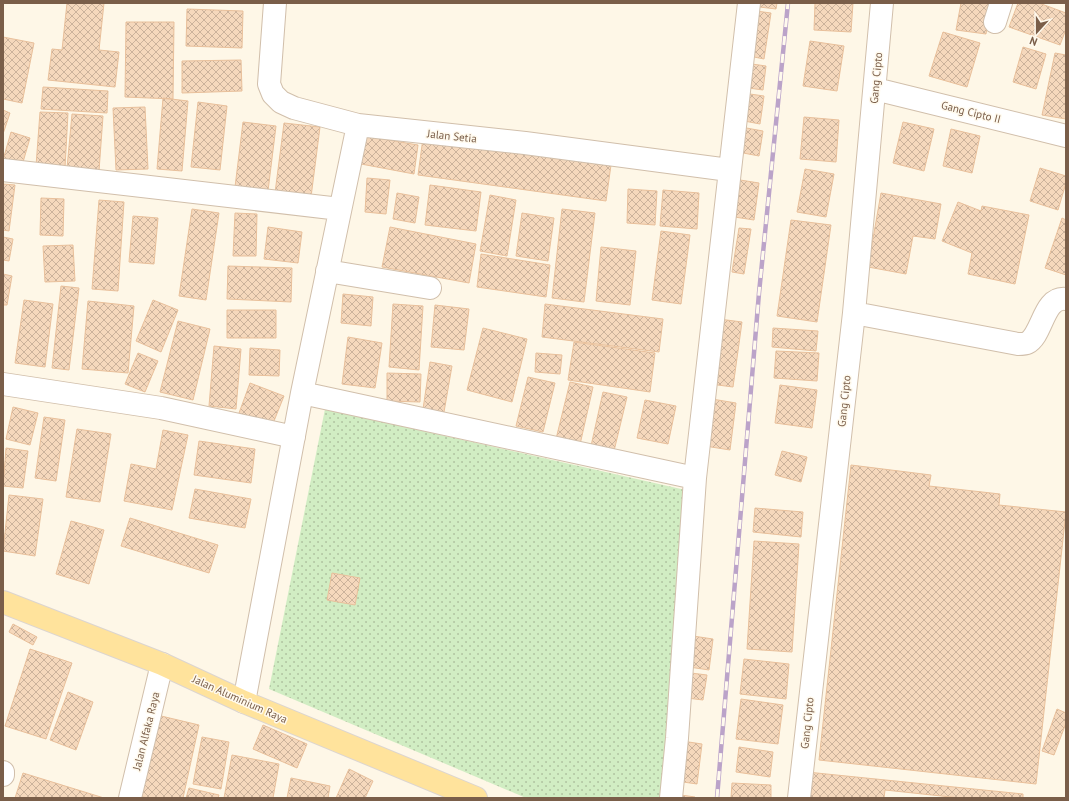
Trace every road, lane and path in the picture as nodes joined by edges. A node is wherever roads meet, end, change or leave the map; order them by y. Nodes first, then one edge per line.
1 (274, 3) edge
2 (749, 3) edge
3 (882, 3) edge
4 (875, 89) junction
5 (358, 125) junction
6 (1066, 136) edge
7 (3, 170) edge
8 (729, 170) junction
9 (340, 209) junction
10 (327, 271) junction
11 (430, 288) dead end
12 (1066, 299) edge
13 (854, 313) junction
14 (3, 384) edge
15 (302, 393) junction
16 (294, 437) junction
17 (695, 478) junction
18 (3, 602) edge
19 (162, 664) junction
20 (244, 702) junction
21 (3, 772) edge
22 (3, 775) edge
23 (130, 798) edge
24 (476, 798) edge
25 (671, 798) edge
26 (799, 798) edge

1 - 5 street, Jalan Setia
2 - 8 street
3 - 4 street, Gang Cipto
4 - 6 street, Gang Cipto II
4 - 13 street, Gang Cipto
5 - 8 street, Jalan Setia
5 - 9 street
7 - 9 street
8 - 17 street
9 - 10 street
10 - 11 street
10 - 15 street
12 - 13 street
13 - 26 street, Gang Cipto
14 - 16 street
15 - 16 street
15 - 17 street
16 - 20 street
17 - 25 street
18 - 19 main road, Jalan Aluminium Raya
19 - 20 main road, Jalan Aluminium Raya
19 - 23 street, Jalan Alfaka Raya
20 - 24 main road, Jalan Aluminium Raya
21 - 22 street

